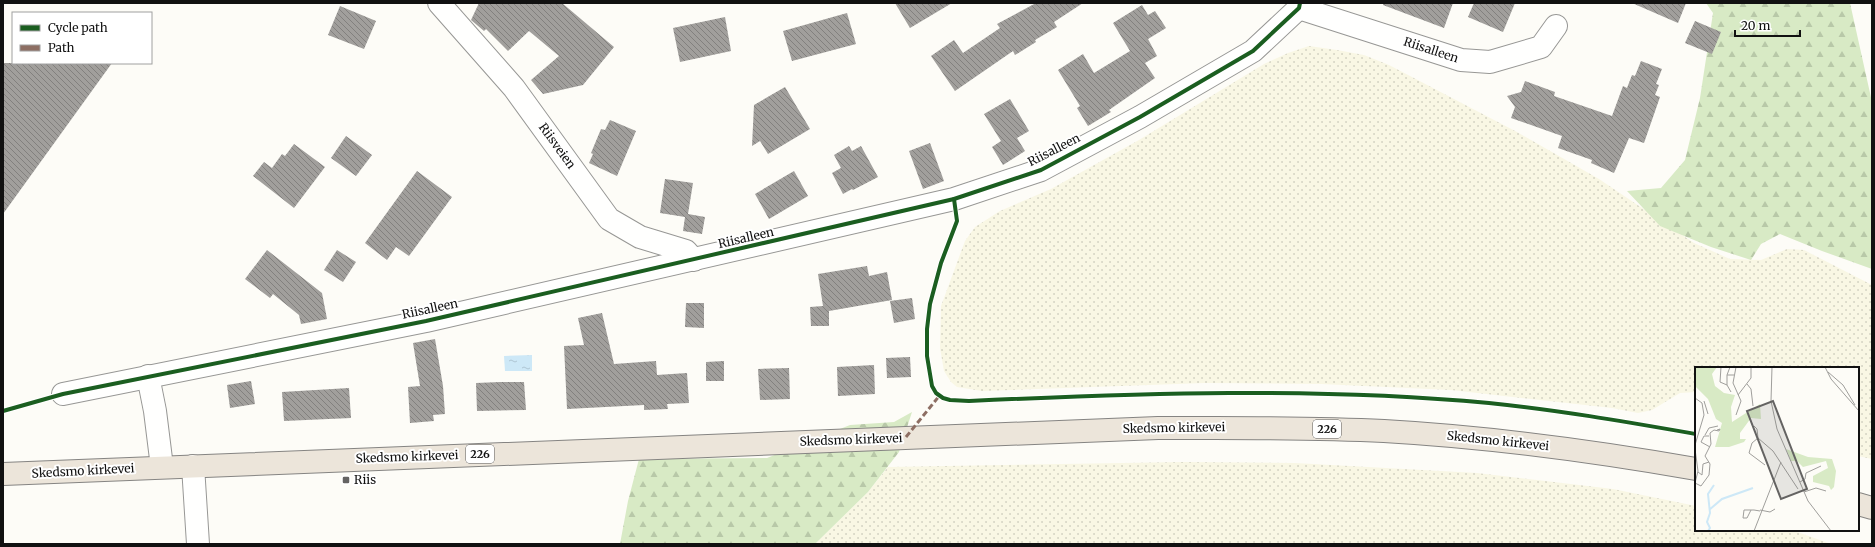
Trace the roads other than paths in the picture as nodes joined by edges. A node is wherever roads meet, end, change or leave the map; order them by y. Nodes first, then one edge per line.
1 (439, 3) edge
2 (1300, 5) edge
3 (1556, 26) dead end
4 (694, 260) junction
5 (148, 376) junction
6 (63, 394) dead end
7 (193, 466) junction
8 (162, 467) junction
9 (1695, 469) edge
10 (3, 474) edge
11 (1859, 504) edge
12 (1872, 508) edge
13 (198, 544) edge

1 - 4 street, Riisveien
2 - 3 street, Riisalleen
2 - 4 street, Riisalleen
4 - 5 street, Riisalleen
5 - 6 street, Riisalleen
5 - 8 street
7 - 8 highway, Skedsmo kirkevei / 226
7 - 9 highway, Skedsmo kirkevei / 226
7 - 13 street
8 - 10 highway, Skedsmo kirkevei / 226
11 - 12 highway

